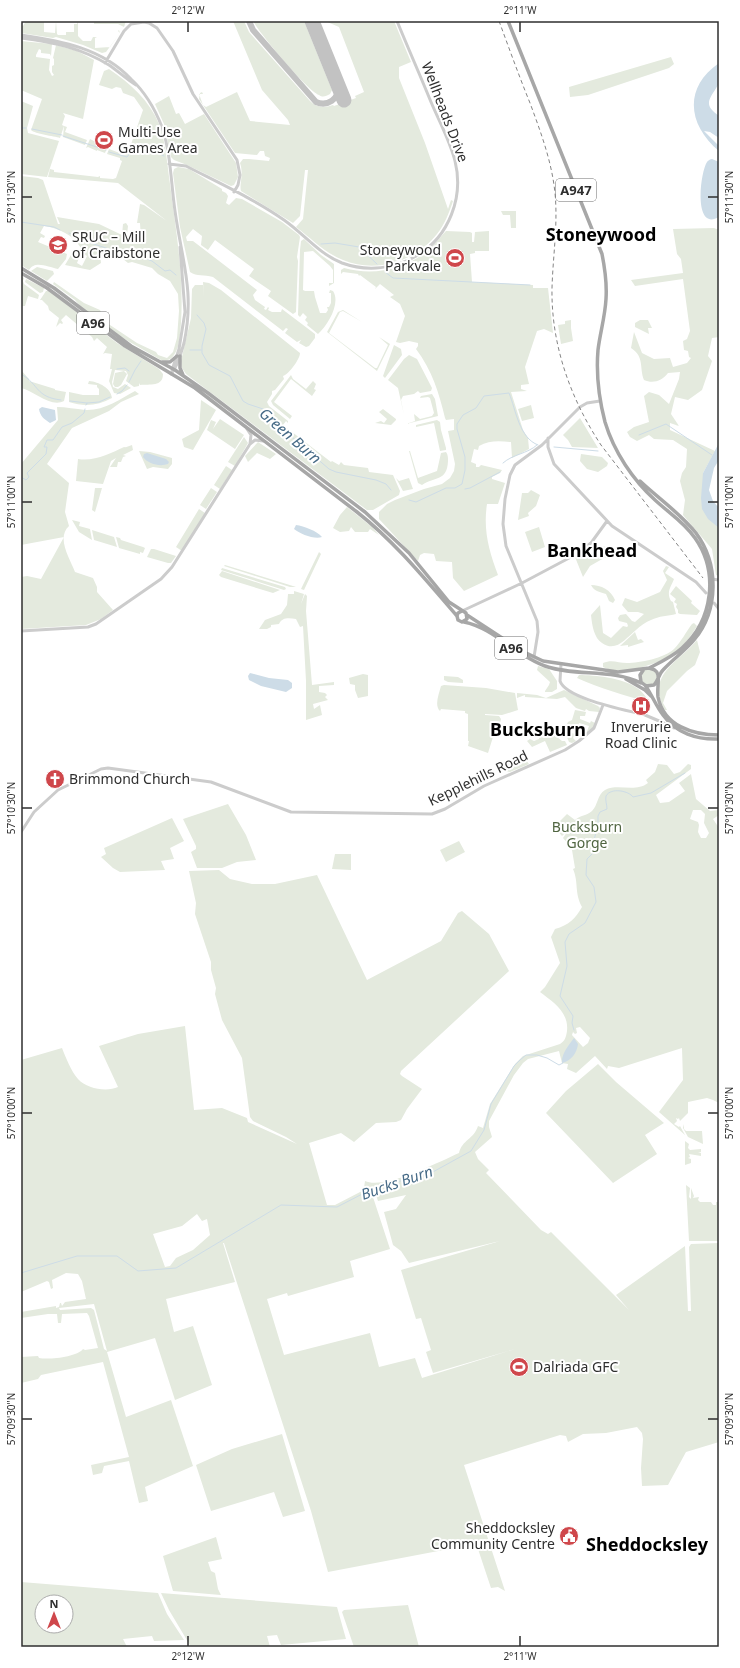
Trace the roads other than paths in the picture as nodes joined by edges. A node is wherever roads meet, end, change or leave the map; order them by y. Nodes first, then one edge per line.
1 (397, 21) edge
2 (508, 21) edge
3 (131, 23) edge
4 (21, 35) edge
5 (21, 38) edge
6 (108, 59) junction
7 (105, 63) junction
8 (137, 86) junction
9 (169, 164) junction
10 (234, 192) junction
11 (21, 268) edge
12 (21, 273) edge
13 (28, 274) junction
14 (178, 356) junction
15 (159, 362) junction
16 (173, 369) junction
17 (171, 374) junction
18 (185, 377) junction
19 (600, 401) junction
20 (244, 426) junction
21 (547, 440) junction
22 (267, 443) junction
23 (250, 444) junction
24 (607, 521) junction
25 (392, 539) junction
26 (711, 579) junction
27 (719, 580) edge
28 (522, 583) junction
29 (706, 593) dead end
30 (714, 603) dead end
31 (471, 607) junction
32 (719, 609) edge
33 (462, 611) junction
34 (467, 615) junction
35 (457, 616) junction
36 (464, 622) junction
37 (21, 630) edge
38 (534, 649) junction
39 (526, 654) junction
40 (534, 658) junction
41 (561, 664) junction
42 (647, 668) junction
43 (561, 670) junction
44 (614, 675) junction
45 (658, 680) junction
46 (643, 684) junction
47 (603, 705) junction
48 (658, 706) junction
49 (660, 711) junction
50 (653, 718) junction
51 (678, 730) junction
52 (719, 735) edge
53 (719, 739) edge
54 (21, 832) edge

1 - 10 street, Wellheads Drive
2 - 19 main road, A947
3 - 6 street
3 - 10 street
4 - 6 street
5 - 7 street
6 - 7 street
6 - 8 street
7 - 8 street
8 - 9 street
9 - 10 street, Wellheads Drive
9 - 14 street
11 - 13 main road, A96
12 - 13 main road, A96
13 - 15 main road, A96
13 - 17 main road, A96
14 - 15 main road
14 - 16 street
14 - 18 main road
15 - 16 main road, A96
16 - 17 street
16 - 18 main road, A96
17 - 20 main road, A96
18 - 25 main road, A96
19 - 21 street
19 - 26 main road, A947
20 - 22 main road, A96
20 - 23 street
21 - 24 street
21 - 28 street
22 - 23 street
22 - 25 main road, A96
23 - 37 street
24 - 28 street
24 - 29 street
25 - 33 main road, A96
25 - 35 main road, A96
26 - 27 street
26 - 42 main road, A947
26 - 45 main road, A947
28 - 31 street
28 - 38 street
30 - 32 street
31 - 33 street
31 - 34 street
33 - 34 main road, A96
33 - 35 main road
34 - 36 main road
34 - 39 main road, A96
35 - 36 main road, A96
36 - 43 main road, A96
38 - 39 street
38 - 40 street
39 - 40 main road, A96
40 - 41 main road, A96
41 - 42 main road, A96
41 - 43 street
42 - 45 main road
42 - 46 main road
43 - 44 main road, A96
43 - 47 street
44 - 46 main road, A96
44 - 48 main road, A96
45 - 46 main road
45 - 52 main road
46 - 48 main road, A96
47 - 50 street
47 - 54 street, Kepplehills Road
48 - 49 main road, A96
49 - 50 street
49 - 51 main road, A96
50 - 51 street
51 - 53 main road, A96

